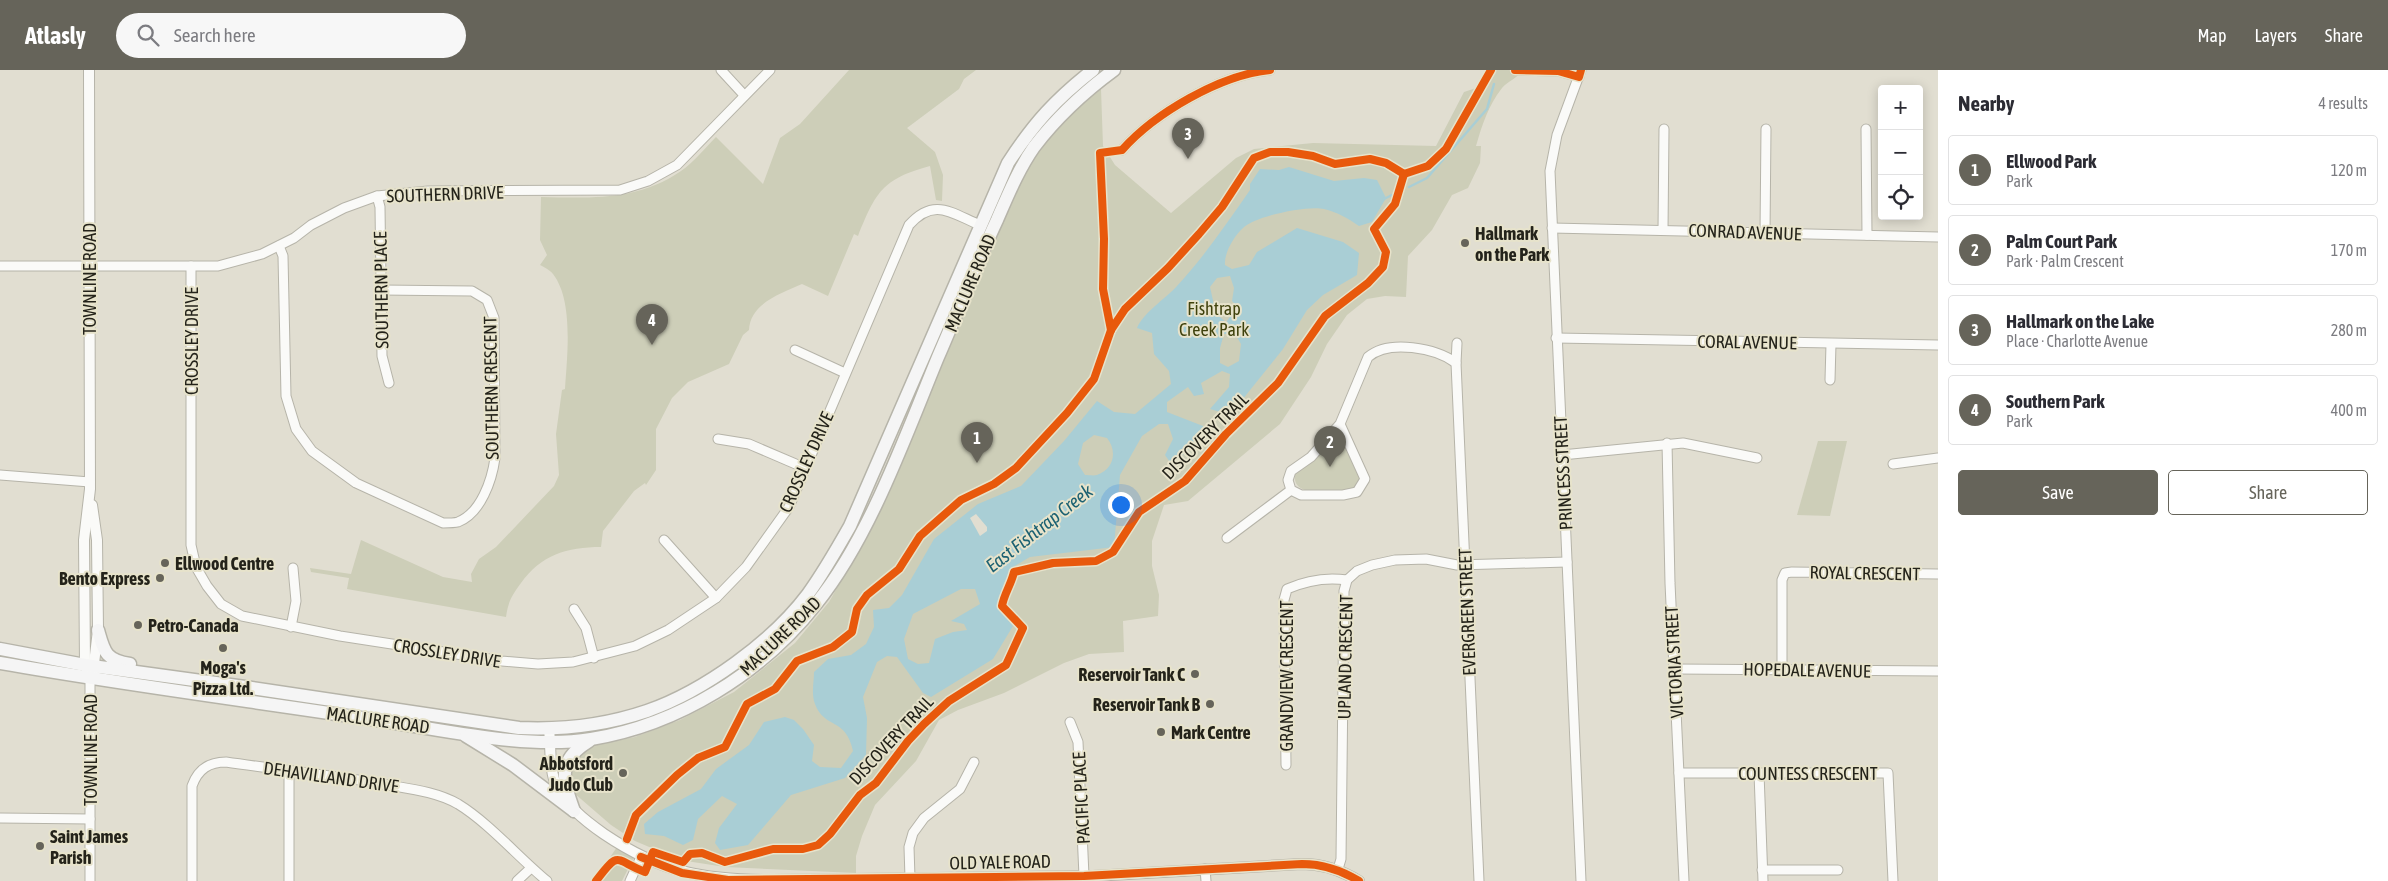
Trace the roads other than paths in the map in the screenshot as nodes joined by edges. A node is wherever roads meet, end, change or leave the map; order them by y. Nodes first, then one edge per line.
1 (89, 70) edge
2 (721, 70) edge
3 (770, 70) edge
4 (1093, 70) edge
5 (1114, 70) edge
6 (1270, 70) edge
7 (1515, 70) edge
8 (1580, 73) edge
9 (744, 95) junction
10 (1664, 129) dead end
11 (1766, 129) dead end
12 (1866, 129) dead end
13 (1122, 150) dead end
14 (377, 196) junction
15 (980, 225) junction
16 (1552, 228) junction
17 (1663, 230) junction
18 (1765, 233) junction
19 (1867, 235) junction
20 (1938, 237) edge
21 (279, 246) junction
22 (0, 266) edge
23 (191, 266) junction
24 (89, 268) junction
25 (968, 286) junction
26 (382, 290) junction
27 (1556, 338) junction
28 (1457, 343) dead end
29 (1831, 344) junction
30 (1938, 345) edge
31 (795, 350) dead end
32 (1456, 363) junction
33 (845, 373) junction
34 (1830, 380) dead end
35 (389, 383) dead end
36 (1340, 424) junction
37 (718, 439) dead end
38 (1667, 443) junction
39 (1562, 455) junction
40 (1757, 458) dead end
41 (1938, 458) edge
42 (1893, 464) dead end
43 (805, 468) junction
44 (0, 475) edge
45 (90, 486) junction
46 (1292, 490) junction
47 (1227, 538) dead end
48 (664, 540) dead end
49 (1567, 562) junction
50 (1465, 565) junction
51 (293, 568) dead end
52 (1938, 574) edge
53 (1347, 580) junction
54 (716, 598) junction
55 (574, 609) dead end
56 (291, 627) junction
57 (98, 630) junction
58 (0, 649) edge
59 (594, 658) junction
60 (0, 663) edge
61 (1675, 669) junction
62 (90, 670) junction
63 (1782, 670) junction
64 (1938, 671) edge
65 (152, 674) junction
66 (1070, 722) dead end
67 (549, 729) junction
68 (460, 732) junction
69 (591, 739) junction
70 (550, 743) junction
71 (974, 762) dead end
72 (1286, 765) dead end
73 (289, 770) junction
74 (1679, 773) junction
75 (1759, 774) junction
76 (574, 811) junction
77 (0, 818) edge
78 (90, 819) junction
79 (640, 857) junction
80 (532, 868) junction
81 (1205, 869) junction
82 (1338, 870) junction
83 (1762, 870) junction
84 (1838, 870) dead end
85 (1084, 876) junction
86 (910, 878) junction
87 (90, 881) edge
88 (192, 881) edge
89 (289, 881) edge
90 (517, 881) edge
91 (546, 881) edge
92 (630, 881) edge
93 (728, 881) edge
94 (1206, 881) edge
95 (1359, 881) edge
96 (1479, 881) edge
97 (1581, 881) edge
98 (1684, 881) edge
99 (1763, 881) edge
100 (1893, 881) edge

1 - 24 street, TOWNLINE ROAD
2 - 9 street
3 - 9 street, SOUTHERN DRIVE
4 - 15 main road, MACLURE ROAD
5 - 25 main road, MACLURE ROAD
6 - 13 street
7 - 8 street
8 - 16 street, PRINCESS STREET
9 - 14 street, SOUTHERN DRIVE
10 - 17 street
11 - 18 street
12 - 19 street
14 - 21 street, SOUTHERN DRIVE
14 - 26 street, SOUTHERN PLACE
15 - 25 main road
15 - 33 street, CROSSLEY DRIVE
15 - 67 main road, MACLURE ROAD
16 - 17 street, CONRAD AVENUE
16 - 27 street, PRINCESS STREET
17 - 18 street, CONRAD AVENUE
18 - 19 street, CONRAD AVENUE
19 - 20 street, CONRAD AVENUE
21 - 23 street, SOUTHERN DRIVE
21 - 26 street, SOUTHERN CRESCENT
22 - 24 street, SOUTHERN DRIVE
23 - 24 street, SOUTHERN DRIVE
23 - 56 street, CROSSLEY DRIVE
24 - 45 street, TOWNLINE ROAD
25 - 69 main road, MACLURE ROAD
26 - 35 street, SOUTHERN PLACE
27 - 29 street, CORAL AVENUE
27 - 39 street, PRINCESS STREET
28 - 32 street, EVERGREEN STREET
29 - 30 street, CORAL AVENUE
29 - 34 street
31 - 33 street
32 - 36 street
32 - 50 street, EVERGREEN STREET
33 - 43 street, CROSSLEY DRIVE
36 - 46 street
36 - 46 street
37 - 43 street
38 - 39 street
38 - 40 street
38 - 61 street, VICTORIA STREET
39 - 49 street, PRINCESS STREET
41 - 42 street
43 - 54 street, CROSSLEY DRIVE
44 - 45 street
45 - 57 street, TOWNLINE ROAD
45 - 62 street, TOWNLINE ROAD
46 - 47 street
48 - 54 street
49 - 50 street, UPLAND CRESCENT
49 - 97 street, PRINCESS STREET
50 - 53 street, UPLAND CRESCENT
50 - 96 street, EVERGREEN STREET
51 - 56 street
52 - 63 street, ROYAL CRESCENT
53 - 72 street, GRANDVIEW CRESCENT
53 - 82 street, UPLAND CRESCENT
54 - 59 street, CROSSLEY DRIVE
55 - 59 street
56 - 59 street, CROSSLEY DRIVE
57 - 62 street, TOWNLINE ROAD
57 - 65 main road
58 - 62 main road, MACLURE ROAD
60 - 62 main road, MACLURE ROAD
61 - 63 street, HOPEDALE AVENUE
61 - 74 street, VICTORIA STREET
62 - 65 main road, MACLURE ROAD
62 - 68 main road, MACLURE ROAD
62 - 78 street, TOWNLINE ROAD
63 - 64 street, HOPEDALE AVENUE
65 - 67 main road, MACLURE ROAD
66 - 85 street, PACIFIC PLACE
67 - 70 street, OLD YALE ROAD
68 - 70 main road, MACLURE ROAD
68 - 76 main road
69 - 70 main road, MACLURE ROAD
69 - 76 main road
70 - 76 street, OLD YALE ROAD
71 - 86 street
73 - 80 street, DEHAVILLAND DRIVE
73 - 88 street, DEHAVILLAND DRIVE
73 - 89 street
74 - 75 street, COUNTESS CRESCENT
74 - 98 street, VICTORIA STREET
75 - 83 street
75 - 100 street, COUNTESS CRESCENT
76 - 79 street, OLD YALE ROAD
77 - 78 street
78 - 87 street, TOWNLINE ROAD
79 - 92 street
79 - 93 street, OLD YALE ROAD
80 - 90 street
80 - 91 street, DEHAVILLAND DRIVE
81 - 82 street, OLD YALE ROAD
81 - 85 street, OLD YALE ROAD
81 - 94 street
82 - 95 street, OLD YALE ROAD
83 - 84 street
83 - 99 street
85 - 86 street, OLD YALE ROAD
86 - 93 street, OLD YALE ROAD

